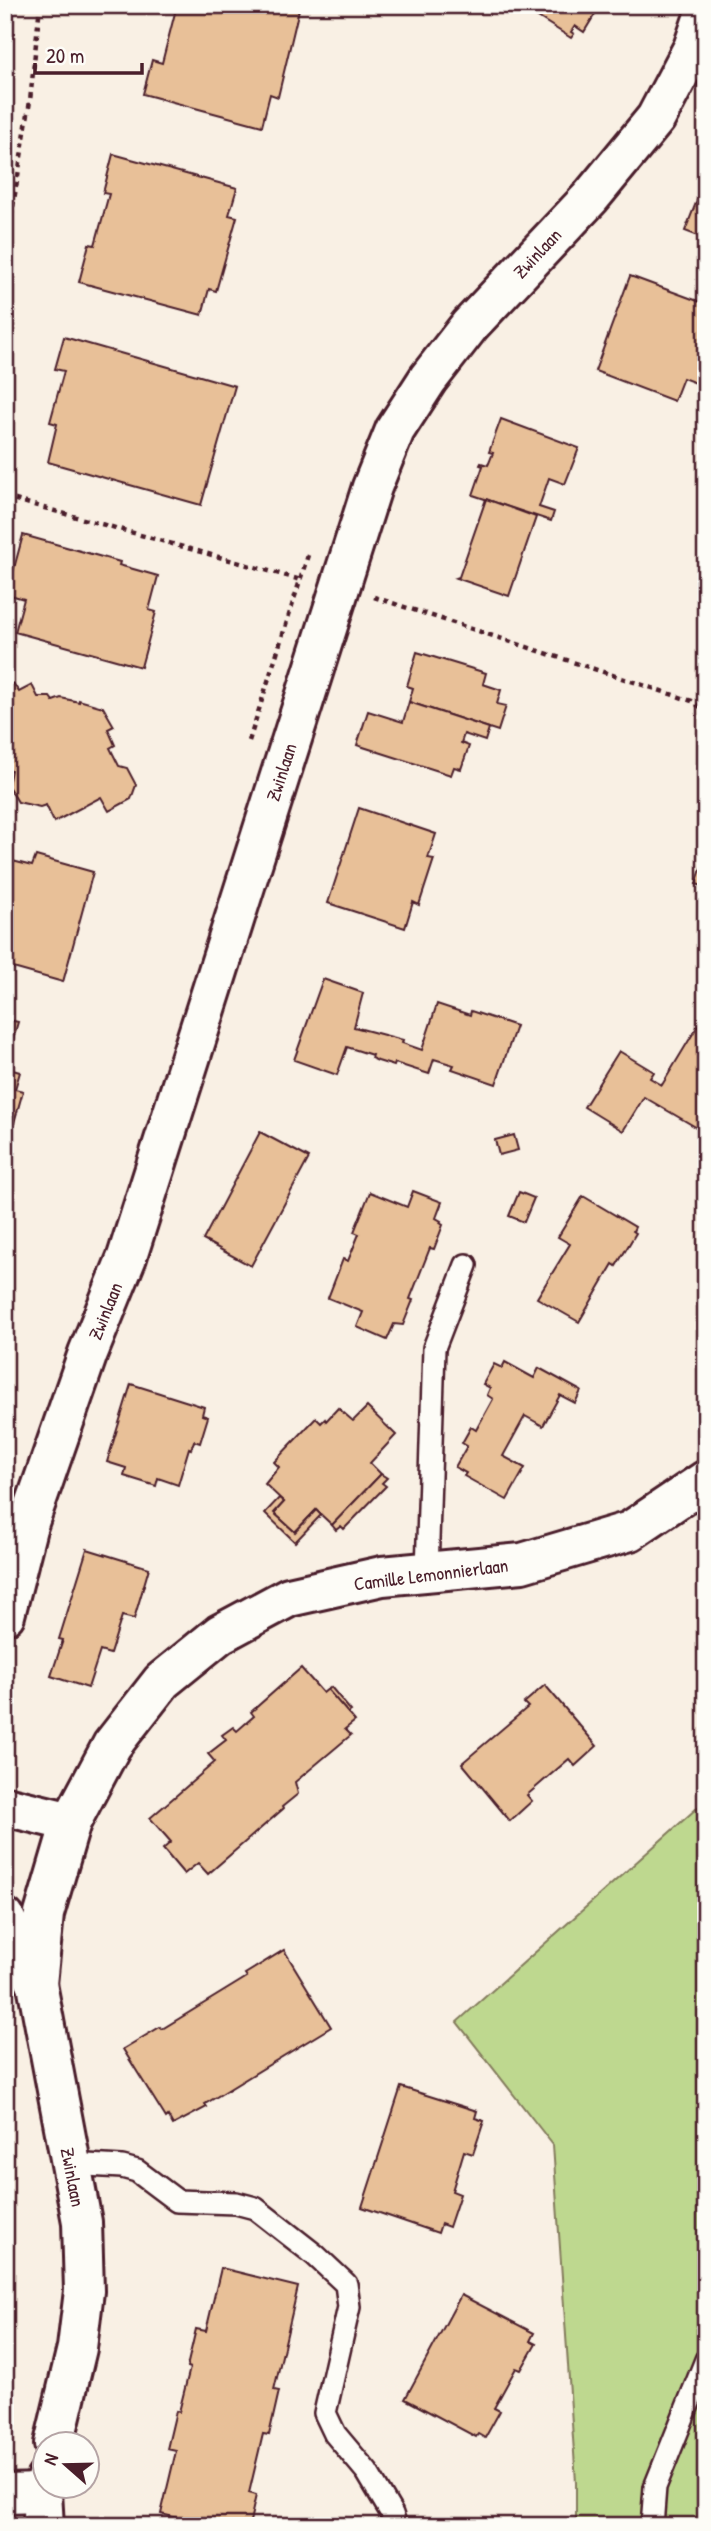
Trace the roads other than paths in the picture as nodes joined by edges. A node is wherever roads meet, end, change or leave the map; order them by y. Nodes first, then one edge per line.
1 (706, 10) edge
2 (466, 1265) dead end
3 (706, 1480) edge
4 (426, 1572) junction
5 (5, 1615) edge
6 (5, 1807) edge
7 (71, 1822) junction
8 (5, 1918) edge
9 (37, 1984) junction
10 (69, 2164) junction
11 (706, 2360) edge
12 (57, 2430) edge
13 (5, 2494) edge
14 (32, 2497) edge
15 (396, 2526) edge
16 (652, 2526) edge

1 - 5 street, Zwinlaan
2 - 4 lane
3 - 4 street, Camille Lemonnierlaan
4 - 7 street, Camille Lemonnierlaan
6 - 7 street
7 - 9 street, Camille Lemonnierlaan
8 - 9 street, Zwinlaan
9 - 10 street, Zwinlaan
10 - 12 street, Zwinlaan
10 - 15 lane
11 - 16 lane
13 - 14 street

